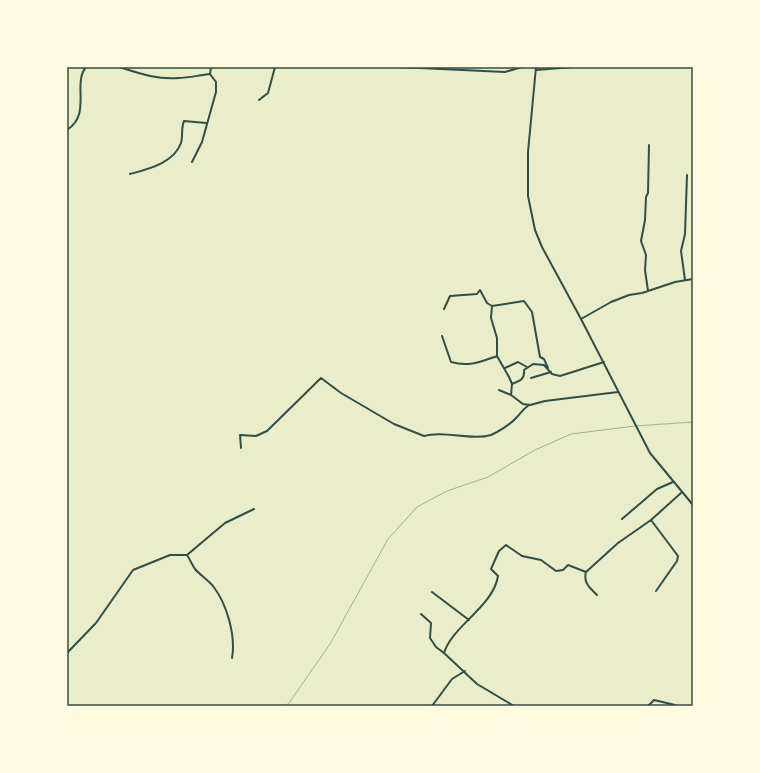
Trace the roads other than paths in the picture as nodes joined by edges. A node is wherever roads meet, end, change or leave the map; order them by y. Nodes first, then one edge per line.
1 (86, 67) edge
2 (119, 67) edge
3 (211, 67) edge
4 (275, 67) edge
5 (398, 67) edge
6 (522, 67) edge
7 (573, 67) edge
8 (536, 68) edge
9 (210, 74) junction
10 (259, 100) dead end
11 (206, 123) junction
12 (67, 130) edge
13 (649, 145) dead end
14 (192, 162) dead end
15 (130, 174) dead end
16 (687, 175) dead end
17 (693, 279) edge
18 (685, 280) junction
19 (648, 291) junction
20 (492, 306) junction
21 (444, 309) dead end
22 (581, 319) junction
23 (442, 336) dead end
24 (497, 356) junction
25 (604, 362) junction
26 (527, 367) junction
27 (505, 368) junction
28 (548, 368) junction
29 (551, 372) junction
30 (531, 378) dead end
31 (512, 384) junction
32 (499, 390) dead end
33 (618, 392) junction
34 (511, 395) junction
35 (529, 405) junction
36 (241, 448) dead end
37 (673, 482) junction
38 (681, 492) junction
39 (693, 505) edge
40 (254, 509) dead end
41 (622, 519) dead end
42 (651, 520) junction
43 (187, 555) junction
44 (586, 572) junction
45 (656, 591) dead end
46 (432, 592) dead end
47 (597, 595) dead end
48 (421, 614) dead end
49 (469, 620) junction
50 (67, 653) edge
51 (444, 653) junction
52 (232, 658) dead end
53 (465, 671) junction
54 (675, 705) edge
55 (432, 706) edge
56 (514, 706) edge
57 (648, 706) edge

1 - 12 street
2 - 9 street
3 - 9 street
4 - 10 street
5 - 6 street
7 - 8 street
8 - 22 street
9 - 11 street
11 - 14 street
11 - 15 street
13 - 19 street
16 - 18 street
17 - 18 street
18 - 19 street
19 - 22 street
20 - 21 street
20 - 24 street
20 - 28 street
22 - 25 street
23 - 24 street
24 - 27 street
25 - 29 street
25 - 33 street
26 - 27 street
26 - 28 street
26 - 31 street
27 - 31 street
28 - 29 street
29 - 30 street
31 - 34 street
32 - 34 street
33 - 35 street
33 - 37 street
34 - 35 street
35 - 36 street
37 - 38 street
37 - 41 street
38 - 39 street
38 - 42 street
40 - 43 street
42 - 44 street
42 - 45 street
43 - 50 street
43 - 52 street
44 - 47 street
44 - 49 street
46 - 49 street
48 - 51 street
49 - 51 street
51 - 53 street
53 - 55 street
53 - 56 street
54 - 57 street

